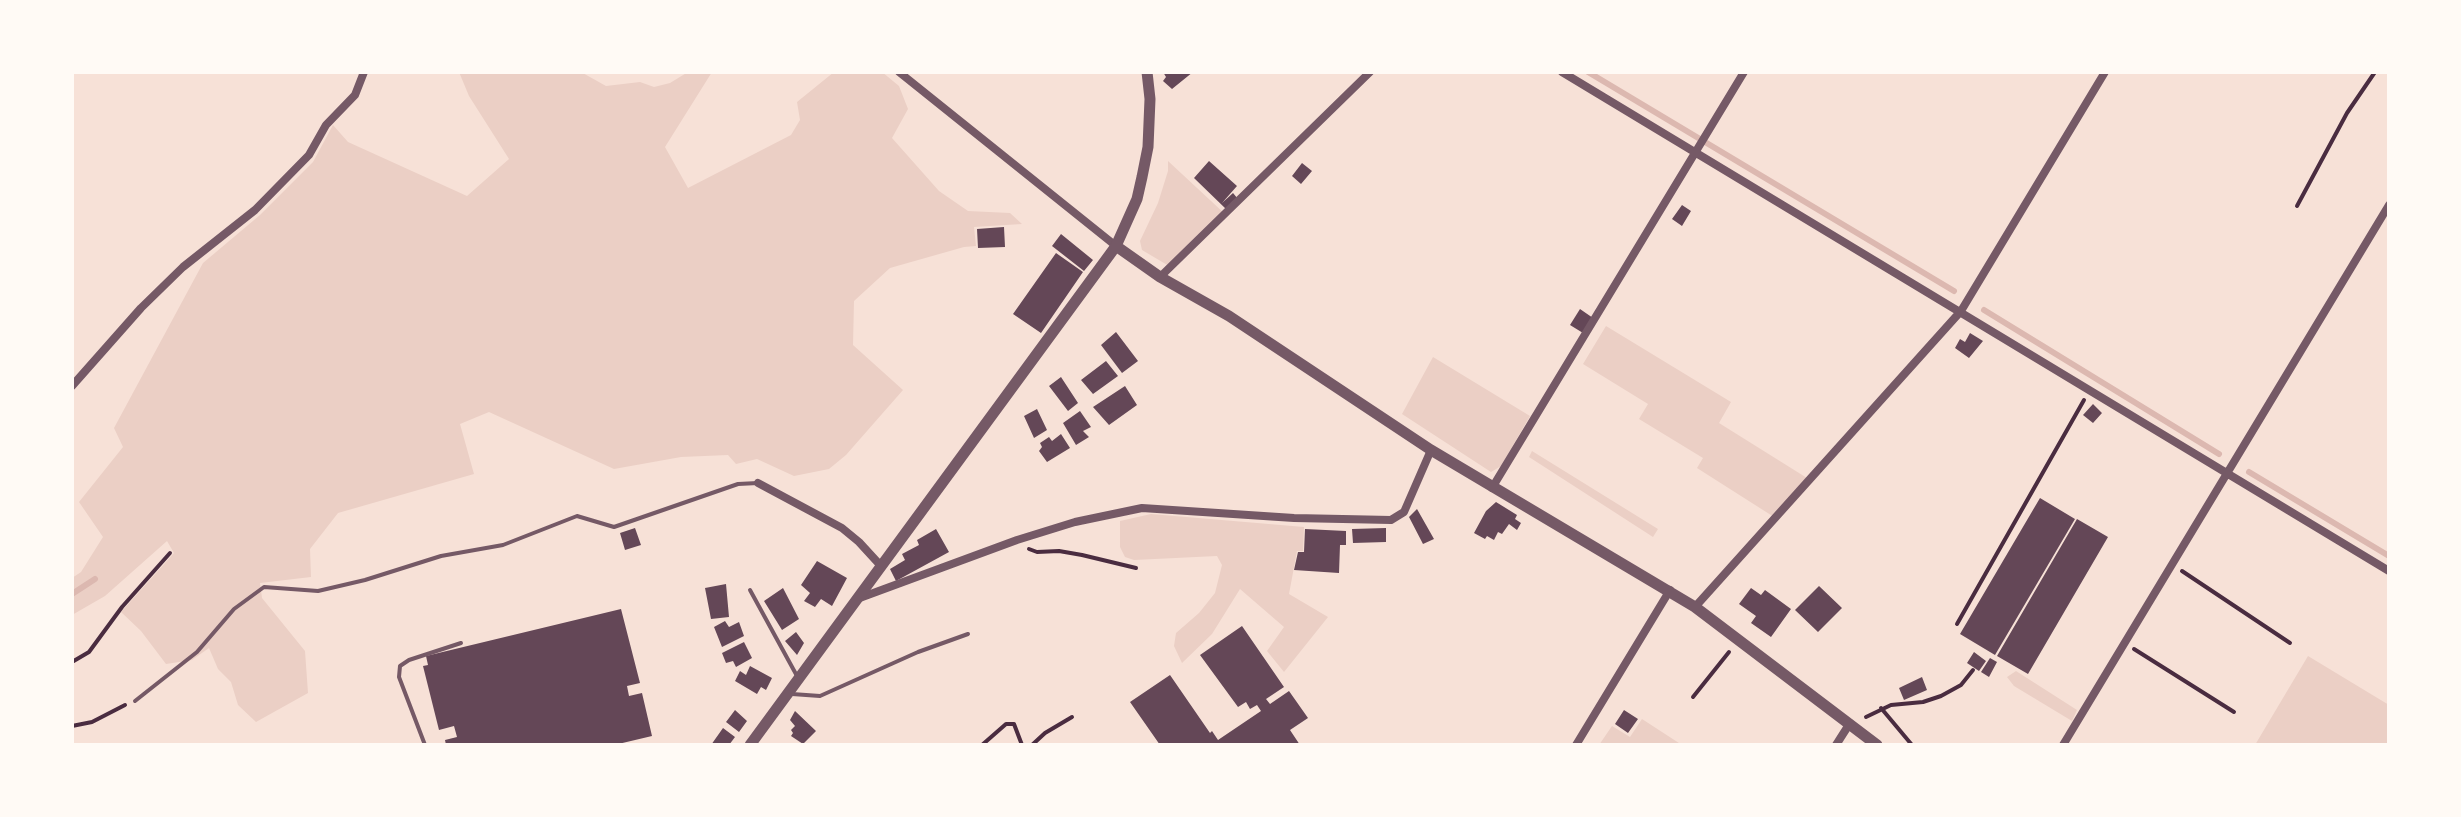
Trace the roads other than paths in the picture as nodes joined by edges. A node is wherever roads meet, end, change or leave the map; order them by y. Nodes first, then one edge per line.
1 (364, 72) edge
2 (899, 72) edge
3 (1147, 72) edge
4 (1370, 72) edge
5 (1562, 72) edge
6 (1744, 72) edge
7 (2105, 72) edge
8 (1697, 151) junction
9 (2389, 205) edge
10 (1116, 246) junction
11 (1160, 277) junction
12 (1961, 311) junction
13 (72, 386) edge
14 (1431, 450) junction
15 (2227, 472) junction
16 (758, 483) joint
17 (1492, 488) junction
18 (881, 566) junction
19 (2389, 571) edge
20 (750, 590) dead end
21 (1670, 590) junction
22 (856, 599) junction
23 (1695, 607) junction
24 (968, 634) dead end
25 (461, 643) dead end
26 (799, 680) junction
27 (789, 694) junction
28 (135, 701) road end
29 (1850, 723) junction
30 (425, 745) edge
31 (750, 745) edge
32 (1576, 745) edge
33 (1836, 745) edge
34 (1877, 745) edge
35 (2063, 745) edge

1 - 13 street
2 - 10 street
3 - 10 street
4 - 11 street
5 - 8 street
6 - 8 street
7 - 12 street
8 - 12 street
8 - 17 street
9 - 15 street
10 - 11 street
10 - 18 street
11 - 14 street
12 - 15 street
12 - 23 street
14 - 17 street
14 - 22 street
15 - 19 street
15 - 35 street
16 - 18 street
16 - 28 lane
17 - 21 street
18 - 22 street
20 - 26 lane
21 - 23 street
21 - 32 street
22 - 26 street
23 - 29 street
24 - 27 lane
25 - 30 lane
26 - 27 street
27 - 31 street
29 - 33 street
29 - 34 street

